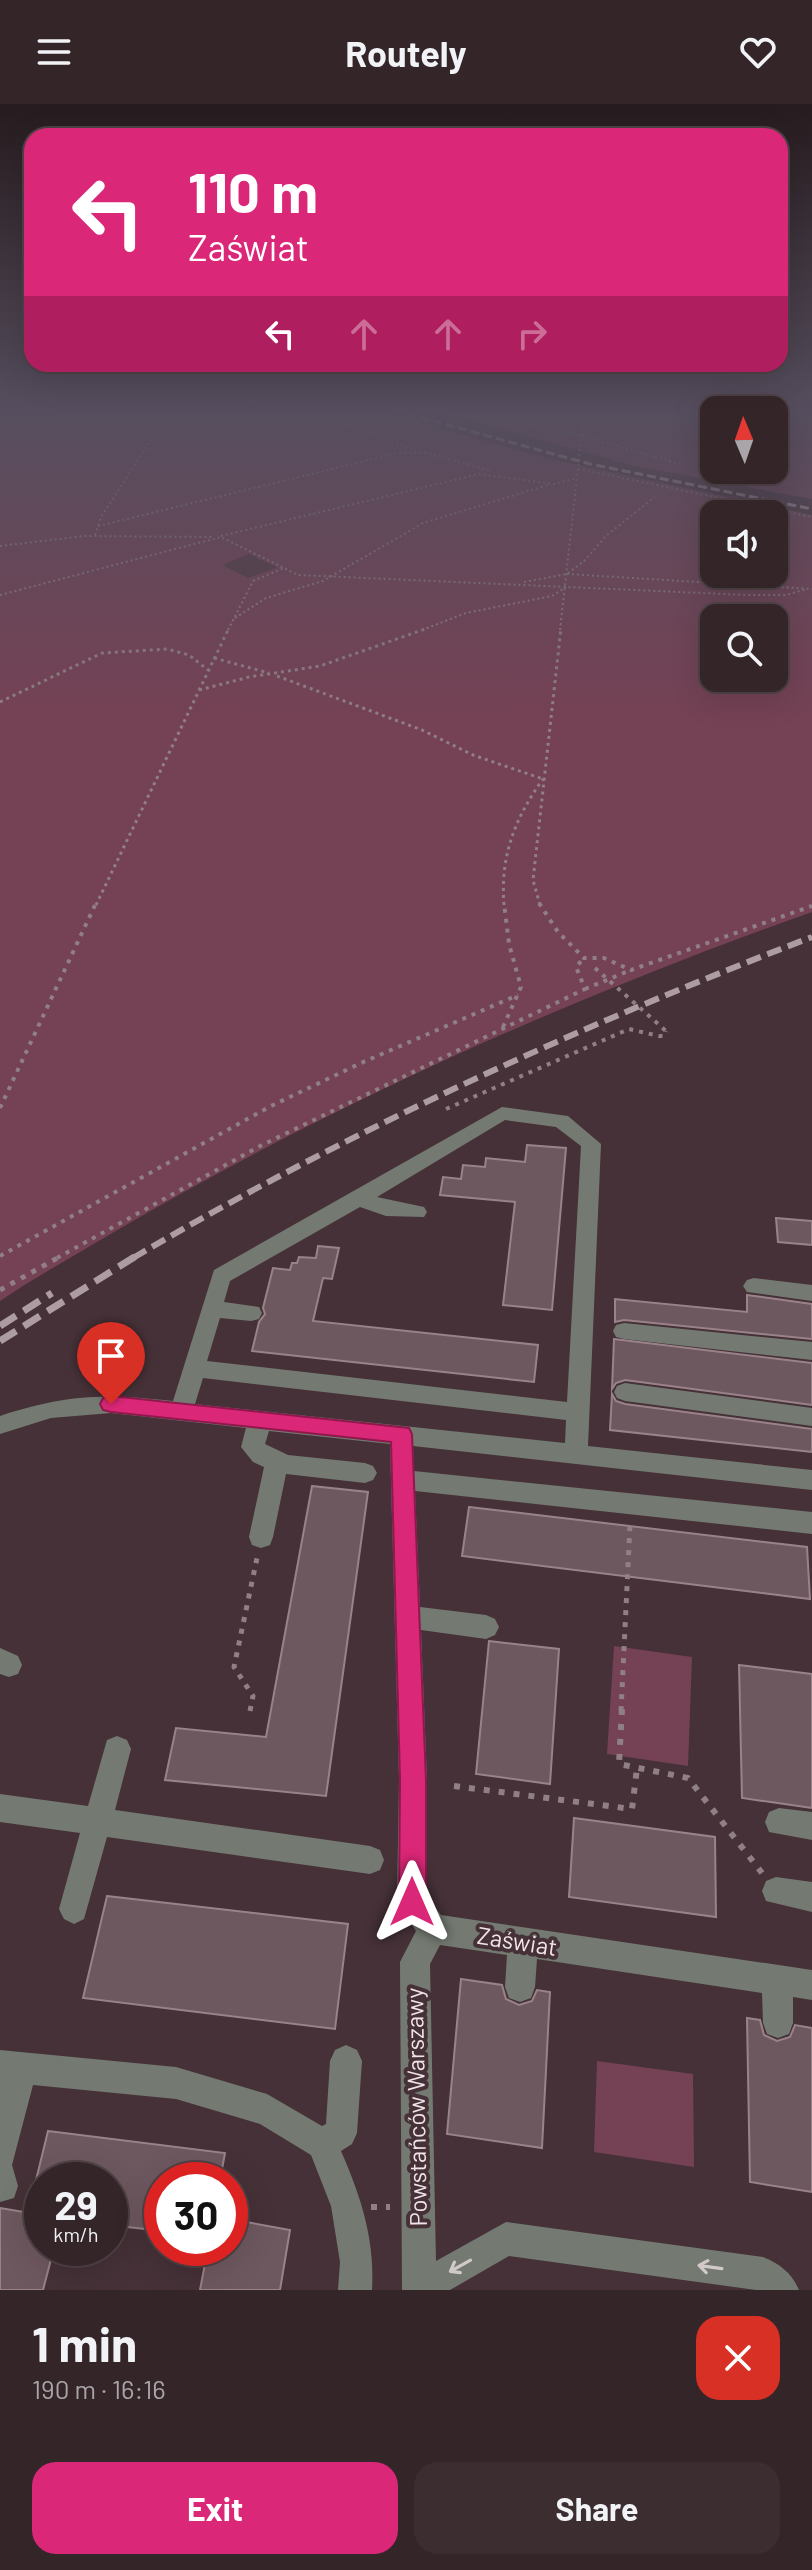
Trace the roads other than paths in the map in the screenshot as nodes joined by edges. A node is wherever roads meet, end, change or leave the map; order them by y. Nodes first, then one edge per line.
1 (359, 1198) junction
2 (417, 1212) dead end
3 (754, 1286) dead end
4 (812, 1293) edge
5 (212, 1309) junction
6 (251, 1313) dead end
7 (624, 1331) dead end
8 (812, 1351) edge
9 (195, 1368) junction
10 (625, 1392) dead end
11 (182, 1410) junction
12 (577, 1412) junction
13 (812, 1417) edge
14 (260, 1419) junction
15 (0, 1425) edge
16 (401, 1434) junction
17 (576, 1453) junction
18 (277, 1463) junction
19 (365, 1473) dead end
20 (403, 1480) junction
21 (812, 1480) edge
22 (812, 1523) edge
23 (260, 1540) road end
24 (408, 1617) junction
25 (486, 1627) dead end
26 (117, 1749) dead end
27 (0, 1808) edge
28 (97, 1821) junction
29 (779, 1822) dead end
30 (812, 1826) edge
31 (370, 1860) dead end
32 (776, 1891) road end
33 (812, 1897) edge
34 (74, 1909) dead end
35 (433, 1929) junction
36 (523, 1944) junction
37 (777, 1980) junction
38 (812, 1985) edge
39 (520, 1987) dead end
40 (778, 2023) dead end
41 (346, 2061) dead end
42 (10, 2067) edge
43 (322, 2144) junction
44 (1, 2172) edge
45 (355, 2290) edge
46 (419, 2290) edge
47 (782, 2290) edge

1 - 2 street
1 - 5 street
1 - 12 street
3 - 4 street
5 - 6 street
5 - 9 street
7 - 8 street
9 - 11 street
9 - 12 street
10 - 13 street
11 - 14 street
11 - 15 street
12 - 17 street
14 - 16 street
14 - 18 street
16 - 17 street
16 - 20 street
17 - 21 street
18 - 19 street
18 - 23 street
20 - 22 street
20 - 24 street
24 - 25 street
24 - 35 street
26 - 28 street
27 - 28 street
28 - 31 street
28 - 34 street
29 - 30 street
32 - 33 street
35 - 36 street, Zaświat
35 - 46 street, Powstańców Warszawy
36 - 37 street, Zaświat
36 - 39 street
37 - 38 street, Zaświat
37 - 40 street
41 - 43 street
42 - 43 street
42 - 44 street
43 - 45 street
47 -> 46 street

